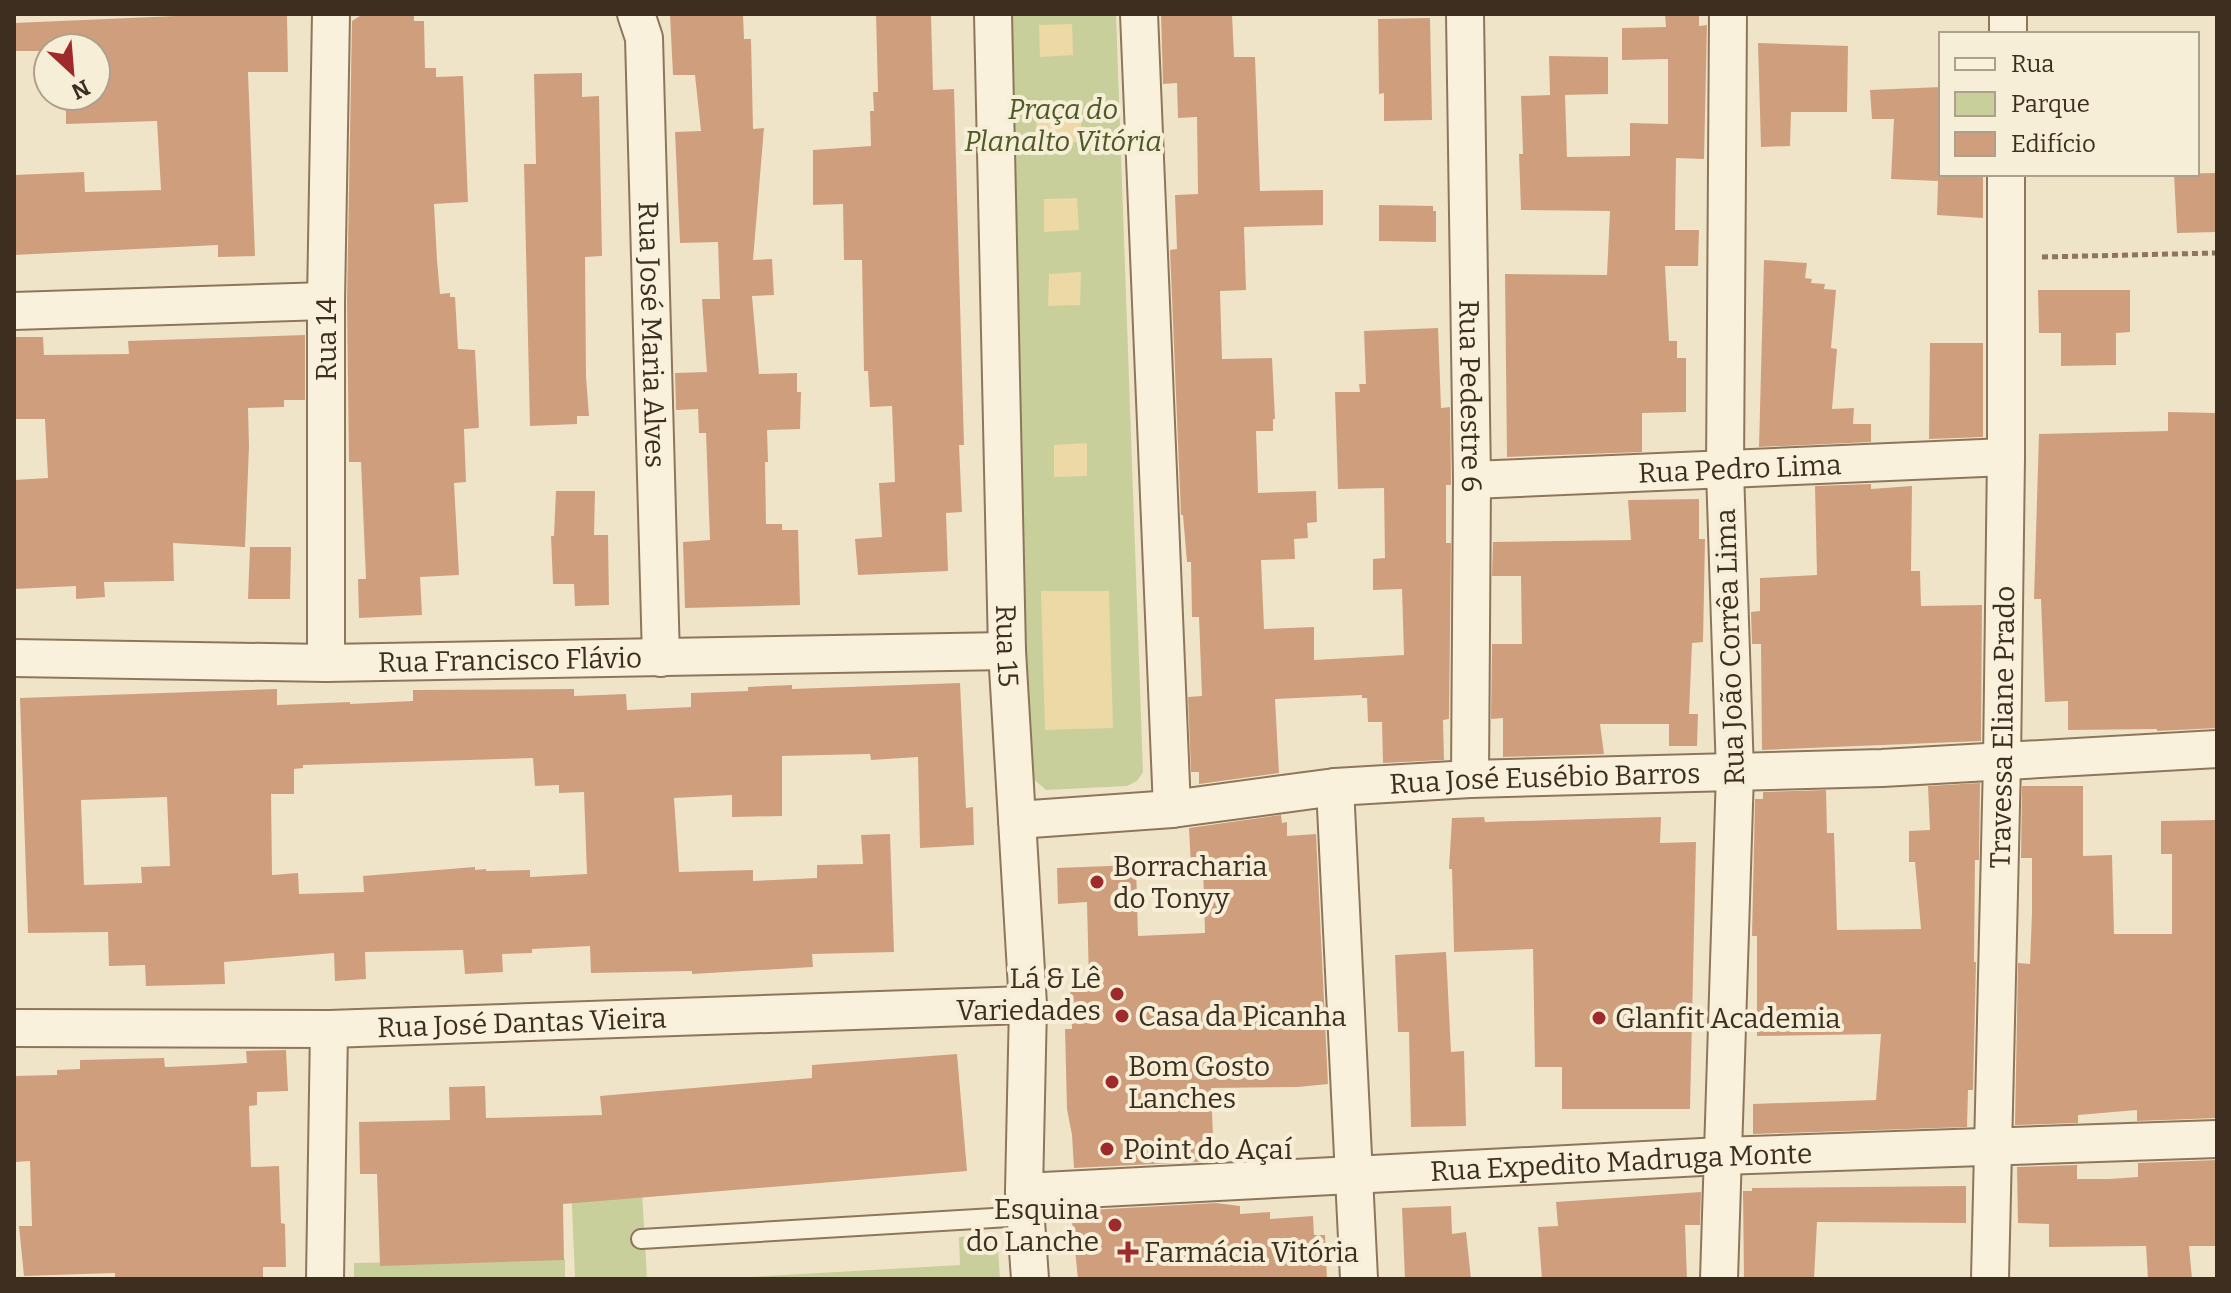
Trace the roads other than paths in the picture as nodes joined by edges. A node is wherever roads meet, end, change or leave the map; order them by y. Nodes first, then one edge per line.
1 (331, 14) edge
2 (636, 14) edge
3 (993, 14) edge
4 (1139, 14) edge
5 (1465, 14) edge
6 (1728, 14) edge
7 (2006, 176) edge
8 (326, 301) junction
9 (14, 311) edge
10 (2006, 457) junction
11 (1725, 471) junction
12 (1472, 480) junction
13 (1007, 651) junction
14 (14, 658) edge
15 (661, 658) junction
16 (326, 663) junction
17 (2217, 749) edge
18 (2002, 762) junction
19 (1735, 773) junction
20 (1470, 779) junction
21 (1335, 787) junction
22 (1172, 809) junction
23 (1017, 820) junction
24 (1028, 1005) junction
25 (14, 1028) edge
26 (329, 1029) junction
27 (2217, 1139) edge
28 (1992, 1149) junction
29 (1721, 1156) junction
30 (1353, 1175) junction
31 (1025, 1204) junction
32 (641, 1239) dead end
33 (325, 1279) edge
34 (1030, 1279) edge
35 (1359, 1279) edge
36 (1719, 1279) edge
37 (1990, 1279) edge

1 - 8 street, Rua 14
2 - 15 street, Rua José Maria Alves
3 - 13 street, Rua 15
4 - 22 street
5 - 12 street, Rua Pedestre 6
6 - 11 street, Rua João Corrêa Lima
7 - 10 street, Travessa Eliane Prado
8 - 9 street
8 - 16 street, Rua 14
10 - 11 street, Rua Pedro Lima
10 - 18 street, Travessa Eliane Prado
11 - 12 street, Rua Pedro Lima
11 - 19 street, Rua João Corrêa Lima
12 - 20 street, Rua Pedestre 6
13 - 15 street, Rua Francisco Flávio
13 - 23 street, Rua 15
14 - 16 street, Rua Francisco Flávio
15 - 16 street, Rua Francisco Flávio
17 - 18 street, Rua José Eusébio Barros
18 - 19 street, Rua José Eusébio Barros
18 - 28 street, Travessa Eliane Prado
19 - 20 street, Rua José Eusébio Barros
19 - 29 street, Rua João Corrêa Lima
20 - 21 street, Rua José Eusébio Barros
21 - 22 street, Rua José Eusébio Barros
21 - 30 street
22 - 23 street, Rua José Eusébio Barros
23 - 24 street, Rua 15
24 - 26 street, Rua José Dantas Vieira
24 - 31 street, Rua 15
25 - 26 street, Rua José Dantas Vieira
26 - 33 street
27 - 28 street, Rua Expedito Madruga Monte
28 - 29 street, Rua Expedito Madruga Monte
28 - 37 street, Travessa Eliane Prado
29 - 30 street, Rua Expedito Madruga Monte
29 - 36 street, Rua João Corrêa Lima
30 - 31 street, Rua Expedito Madruga Monte
30 - 35 street
31 - 32 lane
31 - 34 street, Rua 15

